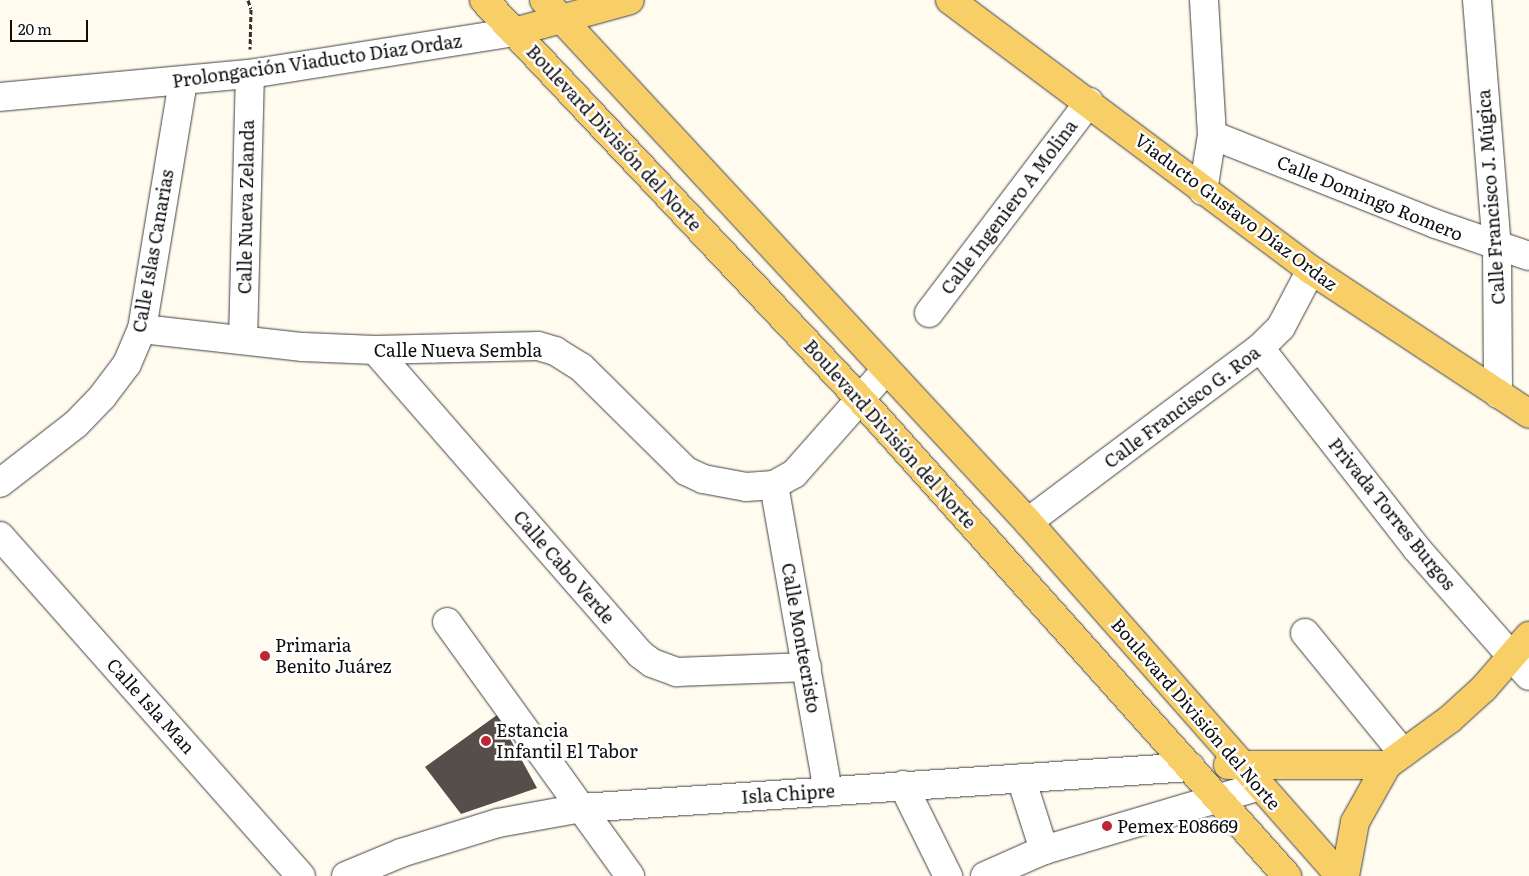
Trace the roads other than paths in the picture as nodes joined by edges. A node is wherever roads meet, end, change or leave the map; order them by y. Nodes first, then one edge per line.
1 (484, 0) edge
2 (630, 0) edge
3 (950, 0) edge
4 (1204, 0) edge
5 (1477, 0) edge
6 (552, 9) edge
7 (514, 32) junction
8 (250, 74) junction
9 (183, 82) junction
10 (0, 97) edge
11 (1089, 102) junction
12 (1212, 135) junction
13 (1203, 191) junction
14 (1497, 248) junction
15 (1529, 256) edge
16 (1311, 270) junction
17 (928, 313) dead end
18 (142, 329) junction
19 (243, 340) junction
20 (1260, 348) junction
21 (376, 350) junction
22 (886, 370) junction
23 (1498, 388) junction
24 (1529, 393) edge
25 (861, 400) junction
26 (1529, 414) edge
27 (0, 483) edge
28 (774, 484) junction
29 (1028, 522) junction
30 (0, 536) edge
31 (447, 622) dead end
32 (1304, 634) dead end
33 (1529, 636) edge
34 (807, 667) junction
35 (1520, 667) edge
36 (1395, 759) junction
37 (1240, 764) junction
38 (1191, 767) junction
39 (1022, 778) junction
40 (903, 785) junction
41 (1260, 786) junction
42 (828, 791) junction
43 (1220, 800) junction
44 (581, 808) junction
45 (1044, 850) junction
46 (301, 876) edge
47 (346, 876) edge
48 (630, 876) edge
49 (948, 876) edge
50 (985, 876) edge
51 (1287, 876) edge
52 (1340, 876) edge
53 (1345, 876) edge

1 - 7 main road, Boulevard División del Norte
2 - 6 main road, Prolongación Viaducto Díaz Ordaz
3 - 11 main road, Viaducto Gustavo Díaz Ordaz
4 - 12 street
5 - 14 street, Calle Francisco J. Múgica
6 - 7 main road, Prolongación Viaducto Díaz Ordaz
6 - 22 main road, Boulevard División del Norte
7 - 8 street, Prolongación Viaducto Díaz Ordaz
7 - 25 main road, Boulevard División del Norte
8 - 9 street, Prolongación Viaducto Díaz Ordaz
8 - 19 street, Calle Nueva Zelanda
9 - 10 street, Prolongación Viaducto Díaz Ordaz
9 - 18 street, Calle Islas Canarias
11 - 13 main road, Viaducto Gustavo Díaz Ordaz
11 - 17 street, Calle Ingeniero A Molina
12 - 13 street
12 - 14 street, Calle Domingo Romero
13 - 16 main road, Viaducto Gustavo Díaz Ordaz
14 - 15 street, Calle Domingo Romero
14 - 23 street, Calle Francisco J. Múgica
16 - 20 street, Calle Francisco G. Roa
16 - 23 main road, Viaducto Gustavo Díaz Ordaz
18 - 19 street, Calle Nueva Sembla
18 - 27 street, Calle Islas Canarias
19 - 21 street, Calle Nueva Sembla
20 - 29 street, Calle Francisco G. Roa
20 - 35 street, Privada Torres Burgos
21 - 28 street, Calle Nueva Sembla
21 - 34 street, Calle Cabo Verde
22 - 25 street, Calle Nueva Sembla
22 - 29 main road, Boulevard División del Norte
23 - 24 main road
23 - 26 main road
25 - 28 street, Calle Nueva Sembla
25 - 38 main road, Boulevard División del Norte
28 - 34 street, Calle Montecristo
29 - 37 main road, Boulevard División del Norte
30 - 46 street, Calle Isla Man
31 - 44 street
32 - 36 street
33 - 35 main road
34 - 42 street, Calle Montecristo
35 - 36 main road
36 - 37 main road, Isla Chipre
36 - 53 main road
37 - 38 main road, Isla Chipre
37 - 41 main road, Boulevard División del Norte
38 - 39 street, Isla Chipre
38 - 43 main road, Boulevard División del Norte
39 - 40 street, Isla Chipre
39 - 45 street
40 - 42 street, Isla Chipre
40 - 49 street
41 - 43 street
41 - 52 main road, Boulevard División del Norte
42 - 44 street, Isla Chipre
43 - 45 street
43 - 51 main road, Boulevard División del Norte
44 - 47 street, Isla Chipre
44 - 48 street
45 - 50 street

